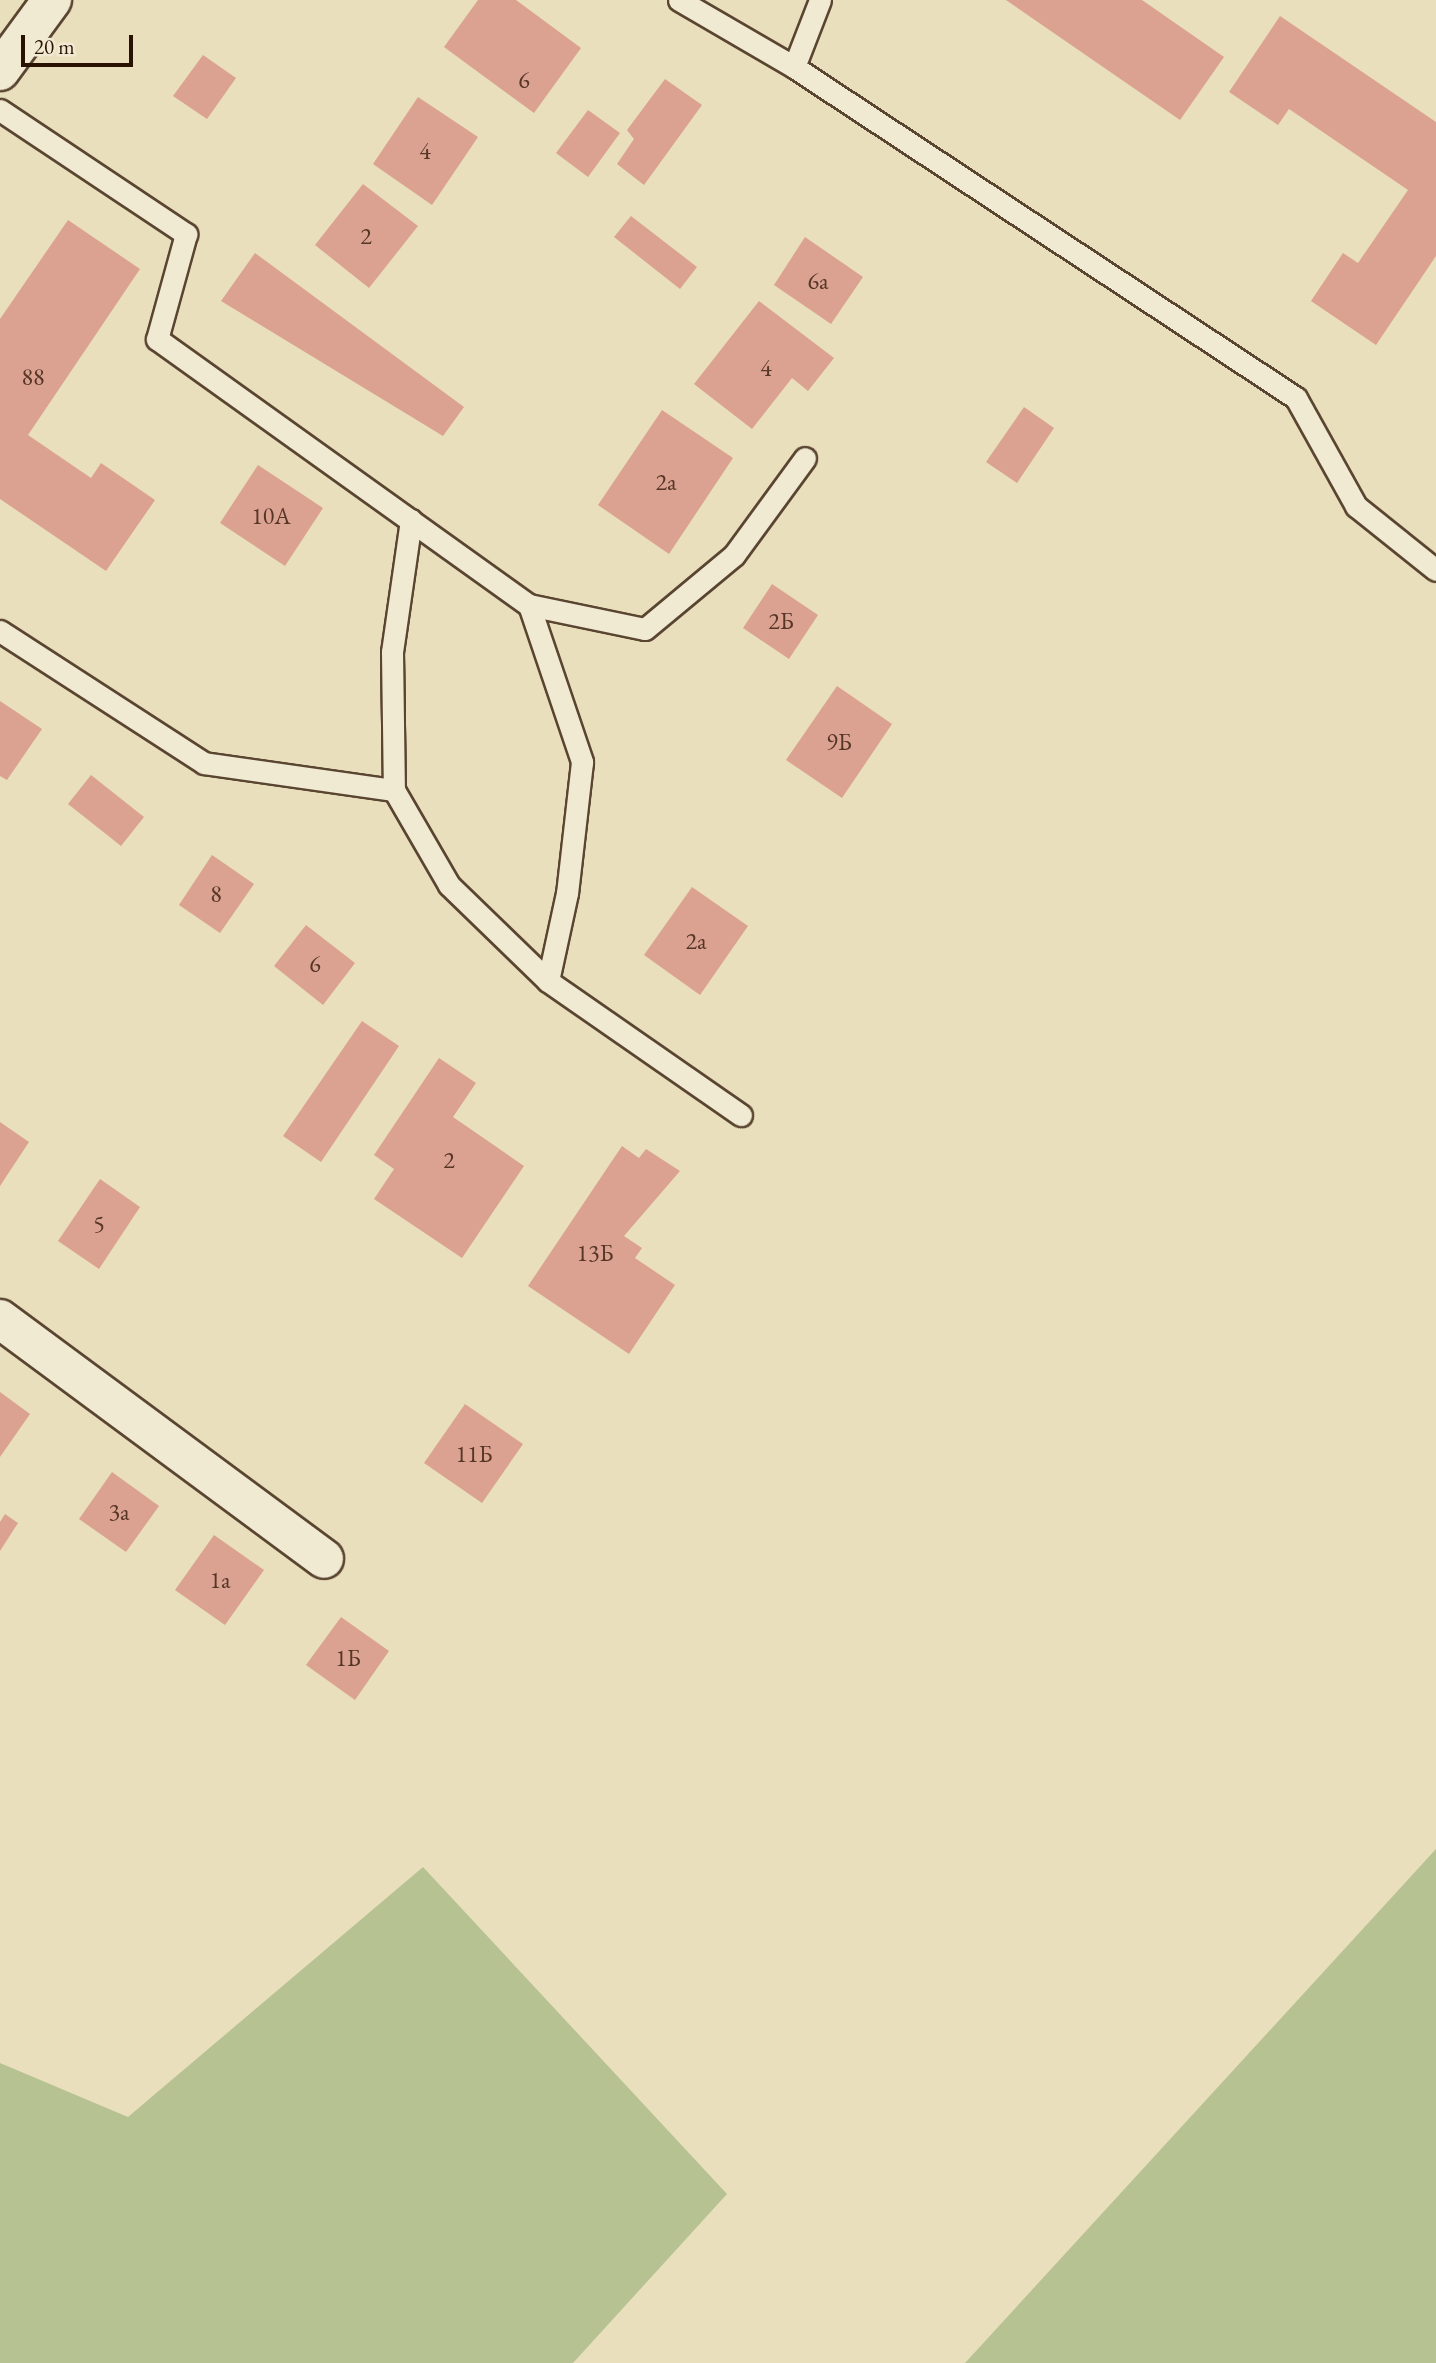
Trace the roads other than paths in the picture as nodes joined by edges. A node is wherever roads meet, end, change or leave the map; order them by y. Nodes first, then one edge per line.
1 (52, 0) edge
2 (679, 0) edge
3 (820, 0) edge
4 (794, 67) junction
5 (0, 71) edge
6 (0, 110) edge
7 (805, 458) dead end
8 (411, 520) junction
9 (1436, 570) edge
10 (529, 605) junction
11 (0, 631) edge
12 (394, 790) junction
13 (548, 981) junction
14 (741, 1115) dead end
15 (0, 1319) edge
16 (324, 1559) dead end

1 - 5 street
2 - 4 lane
3 - 4 lane
4 - 9 lane
6 - 8 lane
7 - 10 lane
8 - 10 lane
8 - 12 lane
10 - 13 lane
11 - 12 lane
12 - 13 lane
13 - 14 lane
15 - 16 street

